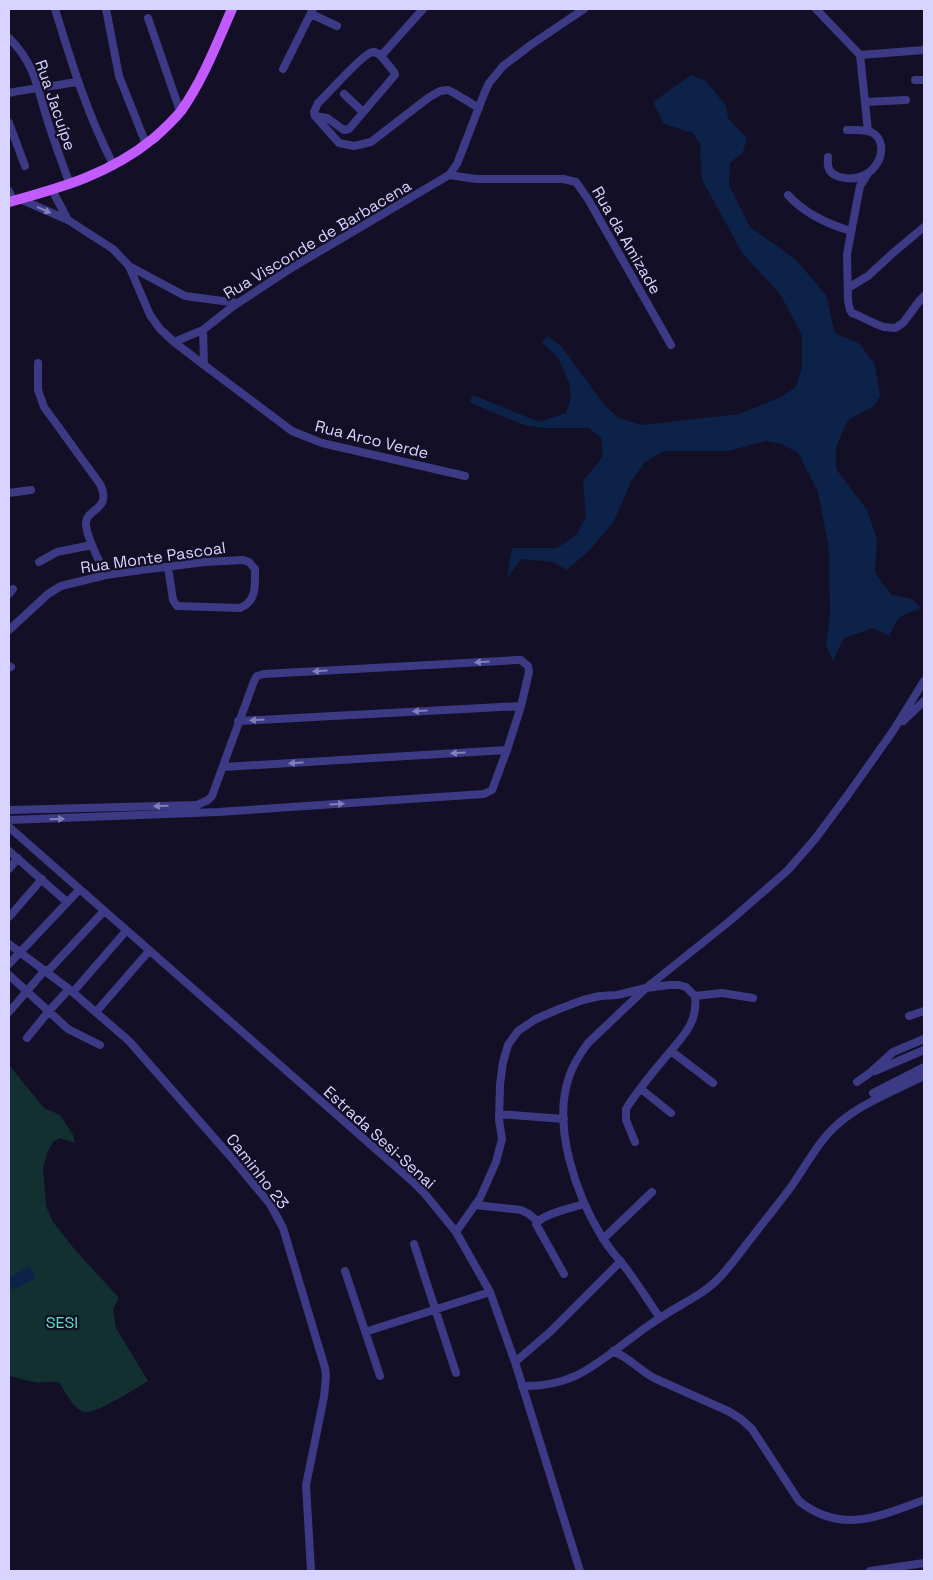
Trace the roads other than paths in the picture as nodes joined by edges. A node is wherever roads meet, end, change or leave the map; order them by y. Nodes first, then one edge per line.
1 (55, 9) edge
2 (106, 9) edge
3 (232, 9) edge
4 (584, 9) edge
5 (816, 9) edge
6 (420, 10) edge
7 (312, 11) edge
8 (148, 18) dead end
9 (337, 26) dead end
10 (9, 38) edge
11 (924, 50) edge
12 (860, 55) junction
13 (381, 56) junction
14 (283, 69) dead end
15 (915, 80) dead end
16 (924, 80) edge
17 (77, 82) junction
18 (38, 87) junction
19 (9, 93) edge
20 (344, 94) dead end
21 (906, 100) dead end
22 (865, 102) junction
23 (479, 108) junction
24 (180, 111) junction
25 (363, 112) junction
26 (315, 116) junction
27 (9, 124) edge
28 (847, 130) dead end
29 (868, 131) junction
30 (146, 144) junction
31 (828, 157) dead end
32 (25, 166) dead end
33 (114, 166) junction
34 (449, 175) junction
35 (867, 175) junction
36 (70, 184) junction
37 (52, 190) junction
38 (788, 195) dead end
39 (13, 198) edge
40 (68, 220) junction
41 (924, 228) edge
42 (851, 231) junction
43 (129, 266) junction
44 (848, 288) junction
45 (924, 296) edge
46 (238, 303) junction
47 (203, 330) junction
48 (174, 342) junction
49 (671, 345) dead end
50 (38, 363) dead end
51 (204, 365) junction
52 (465, 476) dead end
53 (31, 490) dead end
54 (9, 493) edge
55 (92, 545) junction
56 (39, 562) dead end
57 (168, 566) junction
58 (106, 575) junction
59 (9, 630) edge
60 (924, 681) edge
61 (924, 701) edge
62 (521, 706) junction
63 (238, 721) junction
64 (893, 731) junction
65 (507, 750) junction
66 (223, 767) junction
67 (208, 800) junction
68 (9, 810) edge
69 (208, 812) junction
70 (9, 820) edge
71 (24, 820) junction
72 (9, 827) edge
73 (18, 836) junction
74 (9, 851) edge
75 (18, 858) junction
76 (9, 869) edge
77 (42, 879) junction
78 (78, 890) junction
79 (67, 902) junction
80 (104, 911) junction
81 (9, 918) edge
82 (126, 931) junction
83 (9, 944) edge
84 (149, 951) junction
85 (20, 952) junction
86 (9, 964) edge
87 (46, 971) junction
88 (9, 975) edge
89 (646, 988) junction
90 (27, 990) junction
91 (71, 991) junction
92 (695, 996) junction
93 (753, 998) dead end
94 (49, 1011) junction
95 (924, 1011) edge
96 (9, 1012) edge
97 (96, 1012) junction
98 (909, 1016) dead end
99 (27, 1038) dead end
100 (924, 1039) edge
101 (100, 1045) dead end
102 (924, 1050) edge
103 (671, 1051) junction
104 (924, 1067) edge
105 (870, 1072) junction
106 (924, 1076) edge
107 (856, 1082) dead end
108 (713, 1083) dead end
109 (641, 1090) junction
110 (874, 1093) dead end
111 (671, 1113) dead end
112 (499, 1114) junction
113 (564, 1119) junction
114 (635, 1142) dead end
115 (652, 1192) dead end
116 (584, 1204) junction
117 (475, 1205) junction
118 (537, 1221) junction
119 (456, 1232) junction
120 (603, 1239) junction
121 (414, 1244) dead end
122 (621, 1262) junction
123 (345, 1270) dead end
124 (564, 1274) dead end
125 (490, 1292) junction
126 (436, 1309) junction
127 (660, 1318) junction
128 (366, 1332) junction
129 (613, 1352) junction
130 (515, 1362) junction
131 (456, 1373) dead end
132 (380, 1376) dead end
133 (522, 1386) junction
134 (924, 1500) edge
135 (924, 1563) edge
136 (311, 1571) edge
137 (580, 1571) edge
138 (870, 1571) edge

1 - 17 street
2 - 30 street
3 - 24 main road
4 - 23 street
5 - 12 street
6 - 13 street
7 - 9 street
7 - 14 street
8 - 24 street
10 - 18 street, Rua Jacuípe
11 - 12 street
12 - 22 street
13 - 25 street
13 - 26 street
15 - 16 street
17 - 18 street
17 - 33 street
18 - 19 street
18 - 36 street, Rua Jacuípe
20 - 25 street
21 - 22 street
22 - 29 street
23 - 26 street
23 - 34 street
24 - 30 main road
25 - 26 street
27 - 32 street
28 - 29 street
29 - 35 street
30 - 33 main road
31 - 35 street
33 - 36 main road
34 - 46 street, Rua Visconde de Barbacena
34 - 49 street, Rua da Amizade
35 - 42 street
36 - 37 main road
37 - 39 main road
37 - 40 street
38 - 42 street
39 -> 40 street
40 - 43 street
41 - 44 street
42 - 44 street
43 - 46 street
43 - 48 street, Rua Arco Verde
44 - 45 street
46 - 47 street, Rua Visconde de Barbacena
47 - 48 street, Rua Visconde de Barbacena
47 - 51 street
48 - 51 street, Rua Arco Verde
50 - 55 street
51 - 52 street, Rua Arco Verde
53 - 54 street
55 - 56 street
55 - 58 street
57 - 57 street, Rua Monte Pascoal
57 - 58 street, Rua Monte Pascoal
58 - 59 street, Rua Monte Pascoal
60 - 64 street
61 - 64 street
62 -> 63 street
62 -> 63 street
62 - 65 street
63 - 66 street
64 - 89 street
65 -> 66 street
69 -> 65 street
66 - 67 street
67 -> 68 street
67 - 69 street
71 -> 69 street
70 - 71 street
71 - 73 street
72 - 73 street, Estrada Sesi-Senai
73 - 78 street, Estrada Sesi-Senai
74 - 75 street
75 - 76 street
75 - 77 street
77 - 79 street
77 - 81 street
78 - 79 street
78 - 80 street, Estrada Sesi-Senai
79 - 85 street
80 - 82 street, Estrada Sesi-Senai
80 - 87 street
82 - 84 street, Estrada Sesi-Senai
82 - 91 street
83 - 85 street, Caminho 23
84 - 97 street
84 - 119 street, Estrada Sesi-Senai
85 - 86 street
85 - 87 street, Caminho 23
87 - 90 street
87 - 91 street, Caminho 23
88 - 90 street
89 - 92 street
89 - 112 street
89 - 113 street
90 - 94 street
90 - 96 street
91 - 94 street
91 - 97 street, Caminho 23
92 - 93 street
92 - 103 street
94 - 99 street
94 - 101 street
95 - 98 street
97 - 136 street, Caminho 23
100 - 105 street
102 - 105 street
103 - 108 street
103 - 109 street
104 - 110 street
105 - 107 street
106 - 127 street
109 - 111 street
109 - 114 street
112 - 113 street
112 - 117 street
113 - 116 street
115 - 120 street
116 - 118 street
116 - 120 street
117 - 118 street
117 - 119 street
118 - 124 street
119 - 125 street, Estrada Sesi-Senai
120 - 122 street
121 - 126 street
122 - 127 street
122 - 130 street
123 - 128 street
125 - 126 street
125 - 130 street, Estrada Sesi-Senai
126 - 128 street
126 - 131 street
127 - 129 street
128 - 132 street
129 - 133 street
129 - 134 street
130 - 133 street, Estrada Sesi-Senai
133 - 137 street, Estrada Sesi-Senai
135 - 138 street

